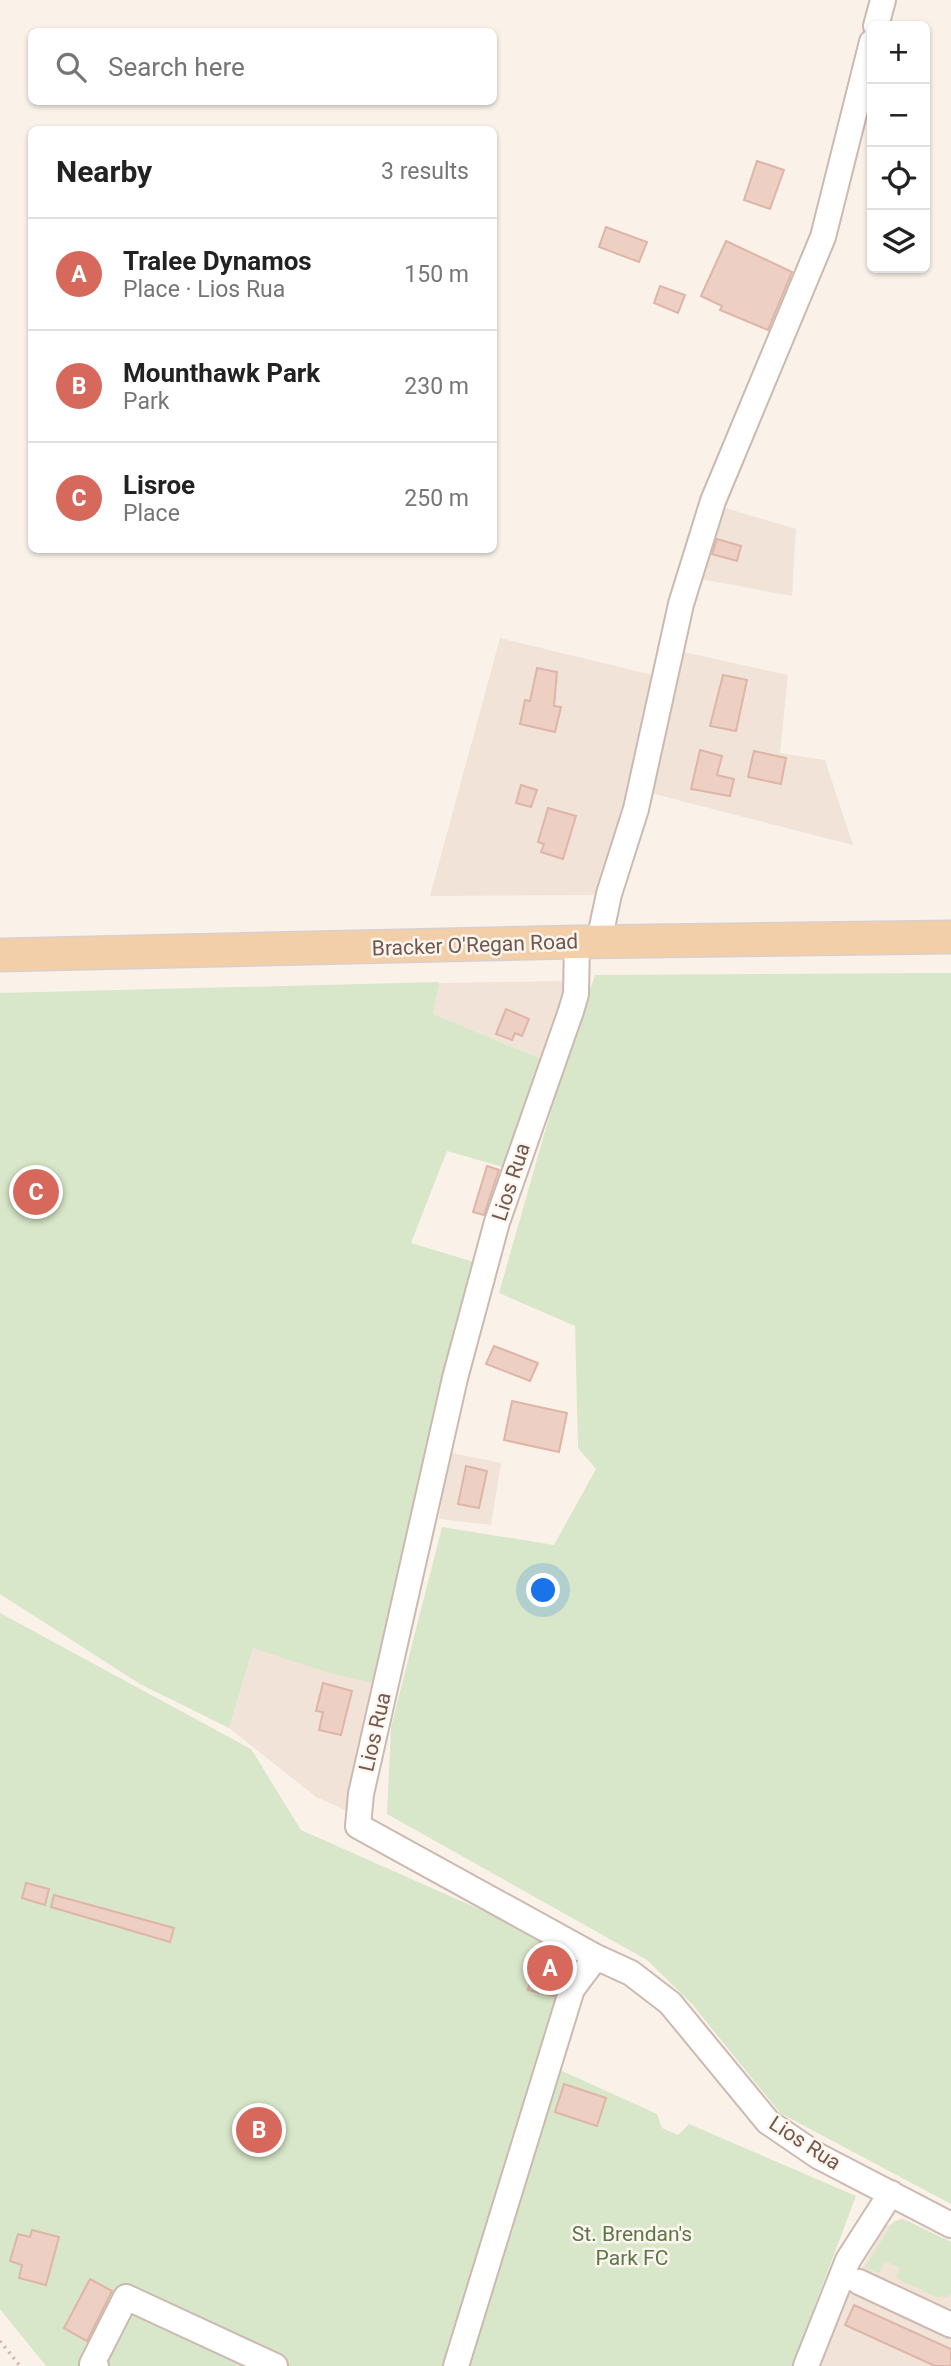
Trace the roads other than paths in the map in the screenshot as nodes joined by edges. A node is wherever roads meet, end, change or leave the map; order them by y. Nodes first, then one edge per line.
1 (883, 0) edge
2 (877, 21) edge
3 (867, 62) edge
4 (951, 937) edge
5 (590, 942) junction
6 (0, 955) edge
7 (596, 1957) junction
8 (891, 2193) junction
9 (951, 2225) edge
10 (859, 2282) dead end
11 (951, 2324) edge
12 (96, 2366) edge
13 (275, 2366) edge
14 (456, 2366) edge
15 (806, 2366) edge

1 - 2 street
3 - 5 street
4 - 5 main road, Bracker O'Regan Road
5 - 6 main road, Bracker O'Regan Road
5 - 7 street, Lios Rua
7 - 8 street, Lios Rua
7 - 14 street
8 - 9 street, Lios Rua
8 - 15 street
10 - 11 street
12 - 13 street

